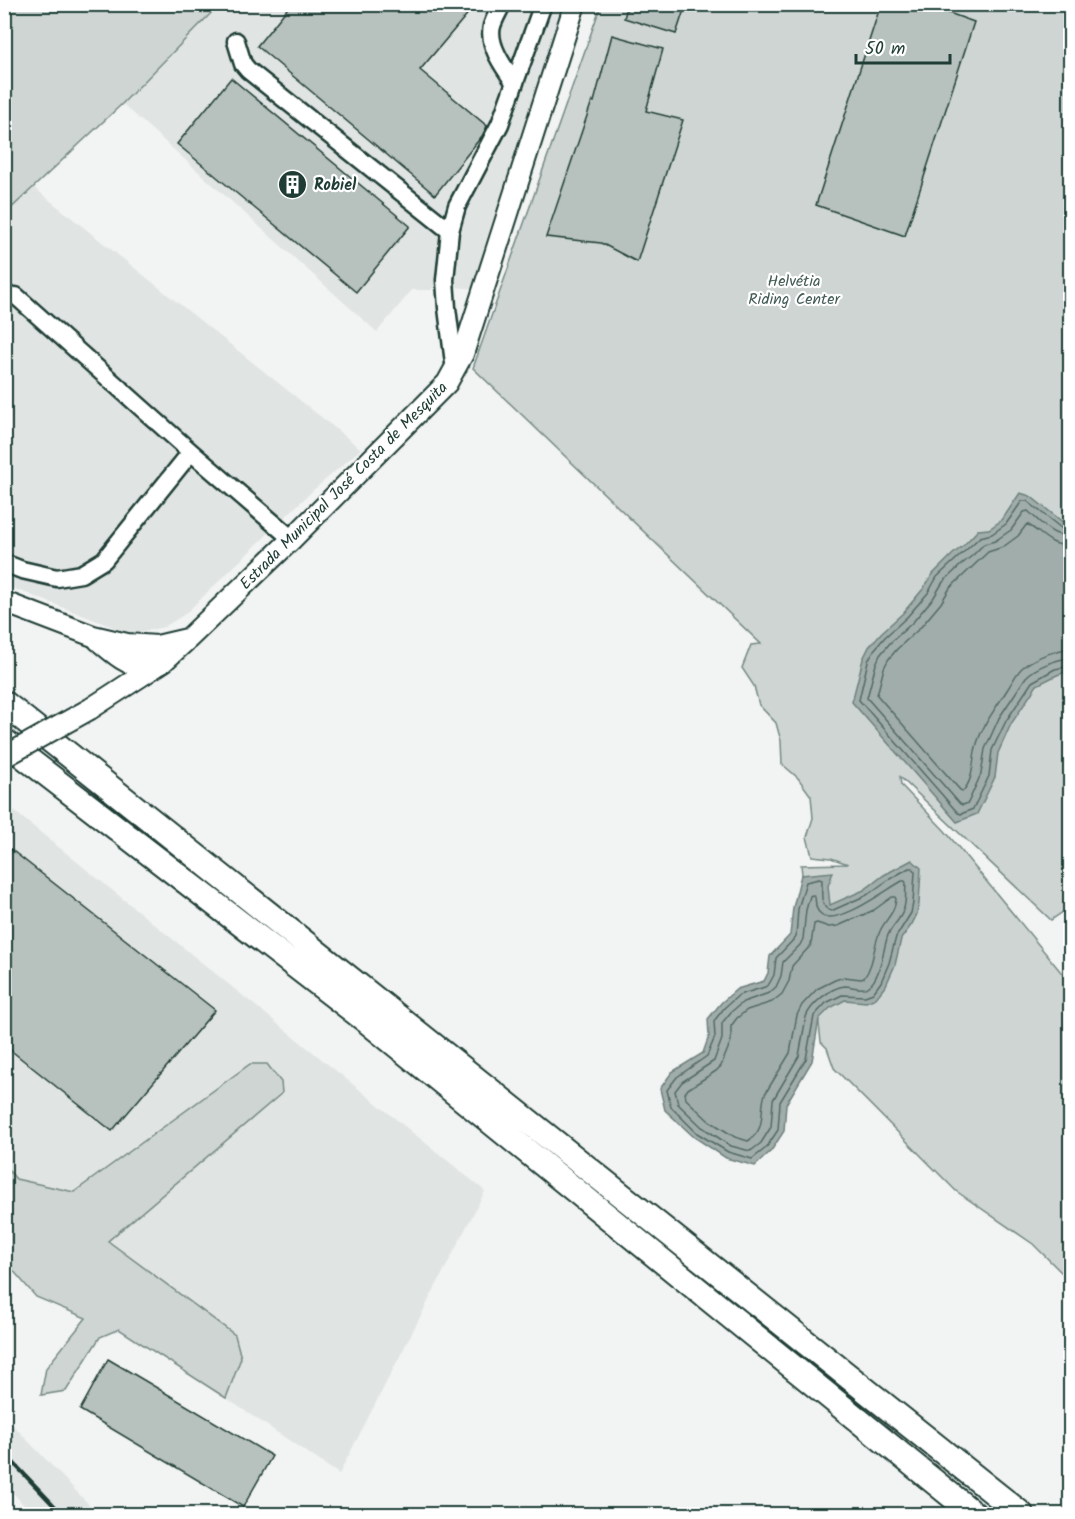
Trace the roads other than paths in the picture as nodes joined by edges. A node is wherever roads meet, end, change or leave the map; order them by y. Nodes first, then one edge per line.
1 (502, 4) edge
2 (543, 4) edge
3 (575, 4) edge
4 (236, 41) dead end
5 (515, 83) junction
6 (450, 231) junction
7 (16, 296) dead end
8 (455, 371) junction
9 (191, 452) junction
10 (292, 539) junction
11 (4, 563) edge
12 (4, 602) edge
13 (189, 638) junction
14 (118, 647) junction
15 (150, 670) junction
16 (113, 695) junction
17 (4, 703) edge
18 (4, 741) edge
19 (4, 757) edge
20 (974, 1515) edge
21 (1021, 1515) edge

1 - 5 lane
2 - 5 lane
3 - 8 main road, Estrada Municipal José Costa de Mesquita
4 - 6 lane
5 - 6 lane
6 - 8 lane
7 - 9 lane
8 - 10 main road, Estrada Municipal José Costa de Mesquita
9 - 10 lane
9 - 11 lane
10 - 13 main road, Estrada Municipal José Costa de Mesquita
12 - 14 main road
13 - 14 main road
13 - 15 main road, Estrada Municipal José Costa de Mesquita
14 - 15 main road
14 - 16 main road
15 - 16 main road, Estrada Municipal José Costa de Mesquita
16 - 19 main road, Estrada Municipal José Costa de Mesquita, bridge
17 - 21 highway
18 - 20 highway

